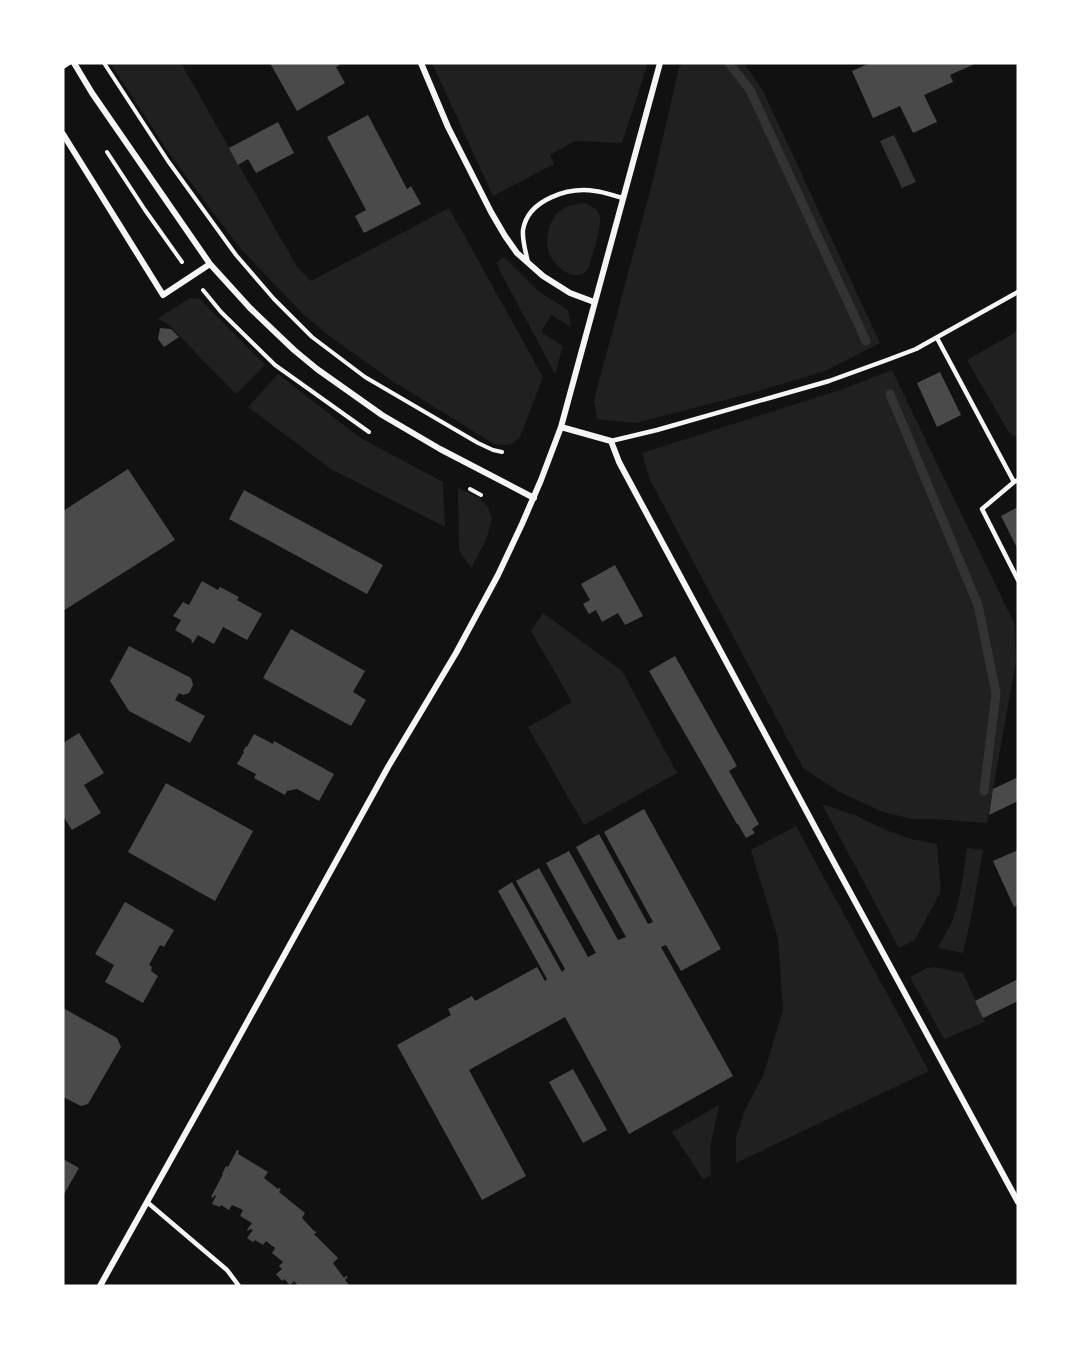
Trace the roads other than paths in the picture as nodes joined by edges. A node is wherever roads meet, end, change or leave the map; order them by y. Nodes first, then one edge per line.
1 (69, 63) edge
2 (74, 63) edge
3 (421, 63) edge
4 (660, 63) edge
5 (63, 67) edge
6 (63, 134) edge
7 (623, 198) junction
8 (528, 262) junction
9 (210, 264) junction
10 (1018, 292) edge
11 (594, 302) junction
12 (937, 338) junction
13 (561, 427) junction
14 (611, 441) junction
15 (1016, 481) edge
16 (534, 498) junction
17 (1018, 580) edge
18 (147, 1202) junction
19 (1018, 1202) edge
20 (100, 1286) edge
21 (239, 1286) edge

1 - 5 lane
2 - 9 street
3 - 8 street
4 - 7 street
6 - 9 street
7 - 8 lane
7 - 11 street
8 - 11 street
9 - 16 street
10 - 12 lane
11 - 13 street
12 - 14 lane
12 - 15 lane
13 - 14 street
13 - 16 street
14 - 19 street
15 - 17 lane
16 - 18 street
18 - 20 street
18 - 21 lane

